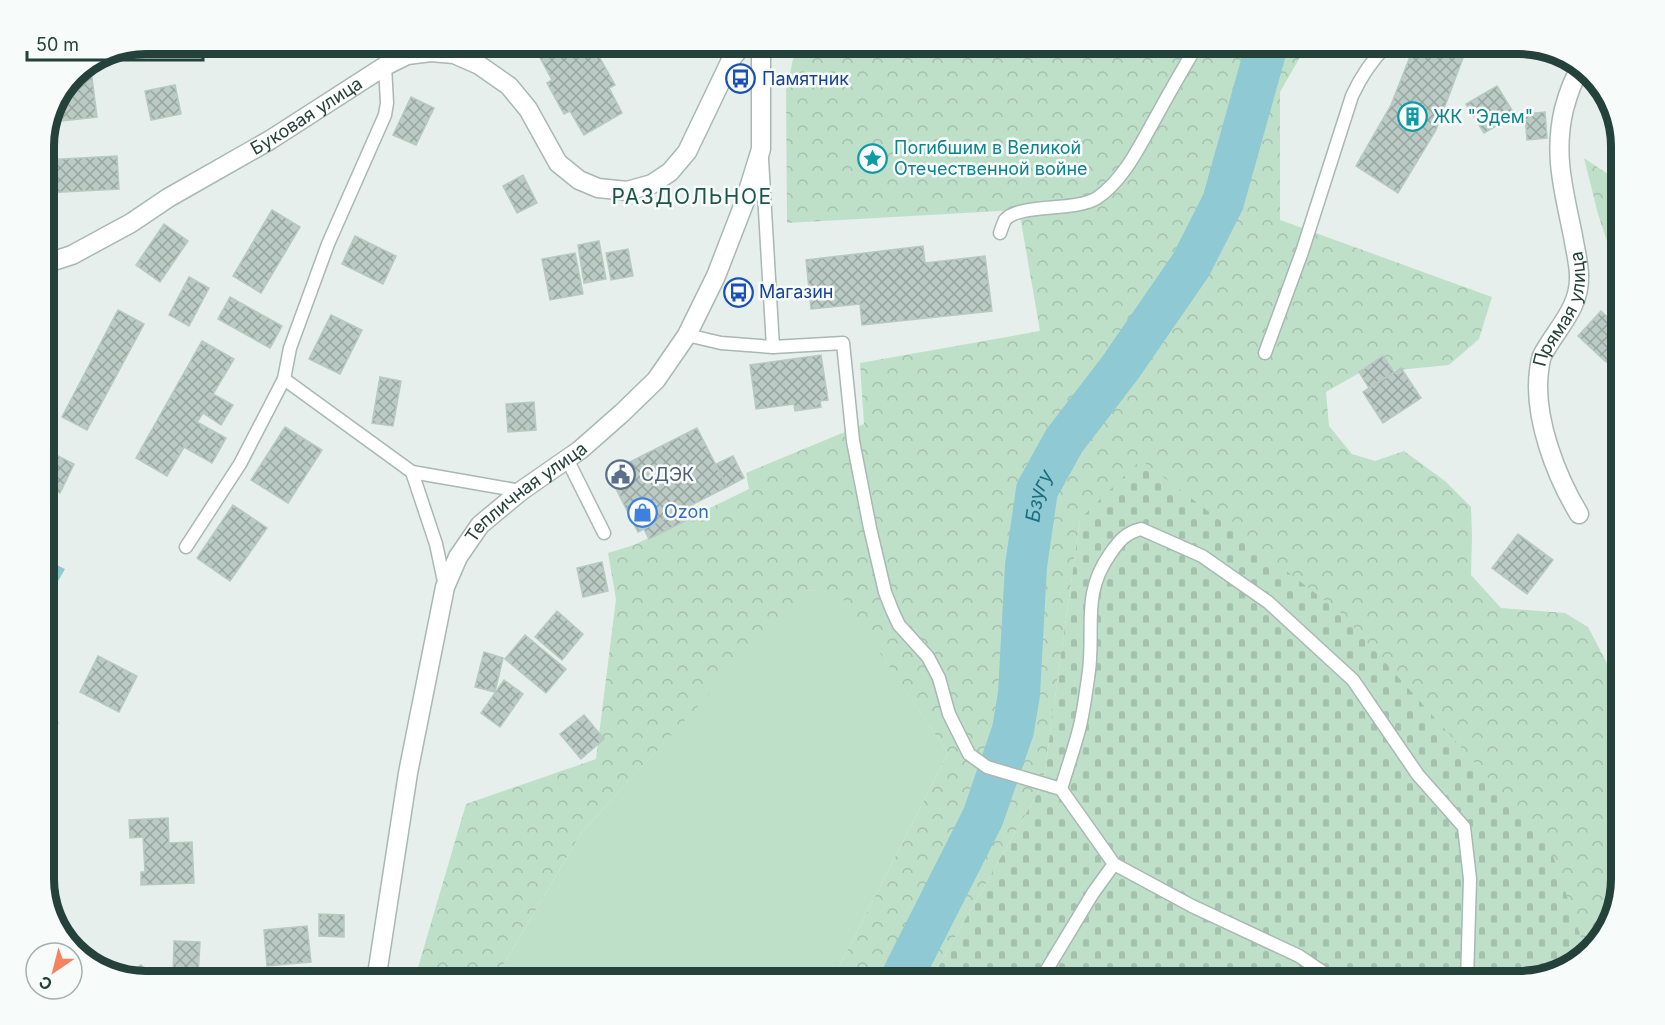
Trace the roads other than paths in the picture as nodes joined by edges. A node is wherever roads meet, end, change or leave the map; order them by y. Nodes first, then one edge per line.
1 (415, 54) edge
2 (454, 54) edge
3 (735, 54) edge
4 (761, 54) edge
5 (1192, 54) edge
6 (1378, 54) edge
7 (386, 66) junction
8 (1576, 74) edge
9 (761, 149) junction
10 (1000, 233) dead end
11 (54, 261) edge
12 (687, 335) junction
13 (774, 347) junction
14 (1265, 353) dead end
15 (284, 380) junction
16 (567, 459) junction
17 (412, 472) junction
18 (520, 491) junction
19 (1579, 514) dead end
20 (604, 533) dead end
21 (186, 548) dead end
22 (445, 587) junction
23 (1061, 789) junction
24 (1113, 864) junction
25 (378, 971) edge
26 (1046, 971) edge
27 (1321, 971) edge
28 (1467, 971) edge

1 - 7 street, Буковая улица
2 - 3 street, Буковая улица
4 - 9 street, Тепличная улица
5 - 10 lane
6 - 14 lane
7 - 11 street, Буковая улица
7 - 15 lane
8 - 19 street, Прямая улица
9 - 12 street, Тепличная улица
9 - 13 lane
12 - 13 lane
12 - 16 street, Тепличная улица
13 - 23 lane
15 - 17 lane
15 - 21 lane
16 - 18 street, Тепличная улица
16 - 20 lane
17 - 18 lane
17 - 22 lane
18 - 22 street, Тепличная улица
22 - 25 street, Тепличная улица
23 - 24 lane
23 - 28 lane
24 - 26 lane
24 - 27 lane

